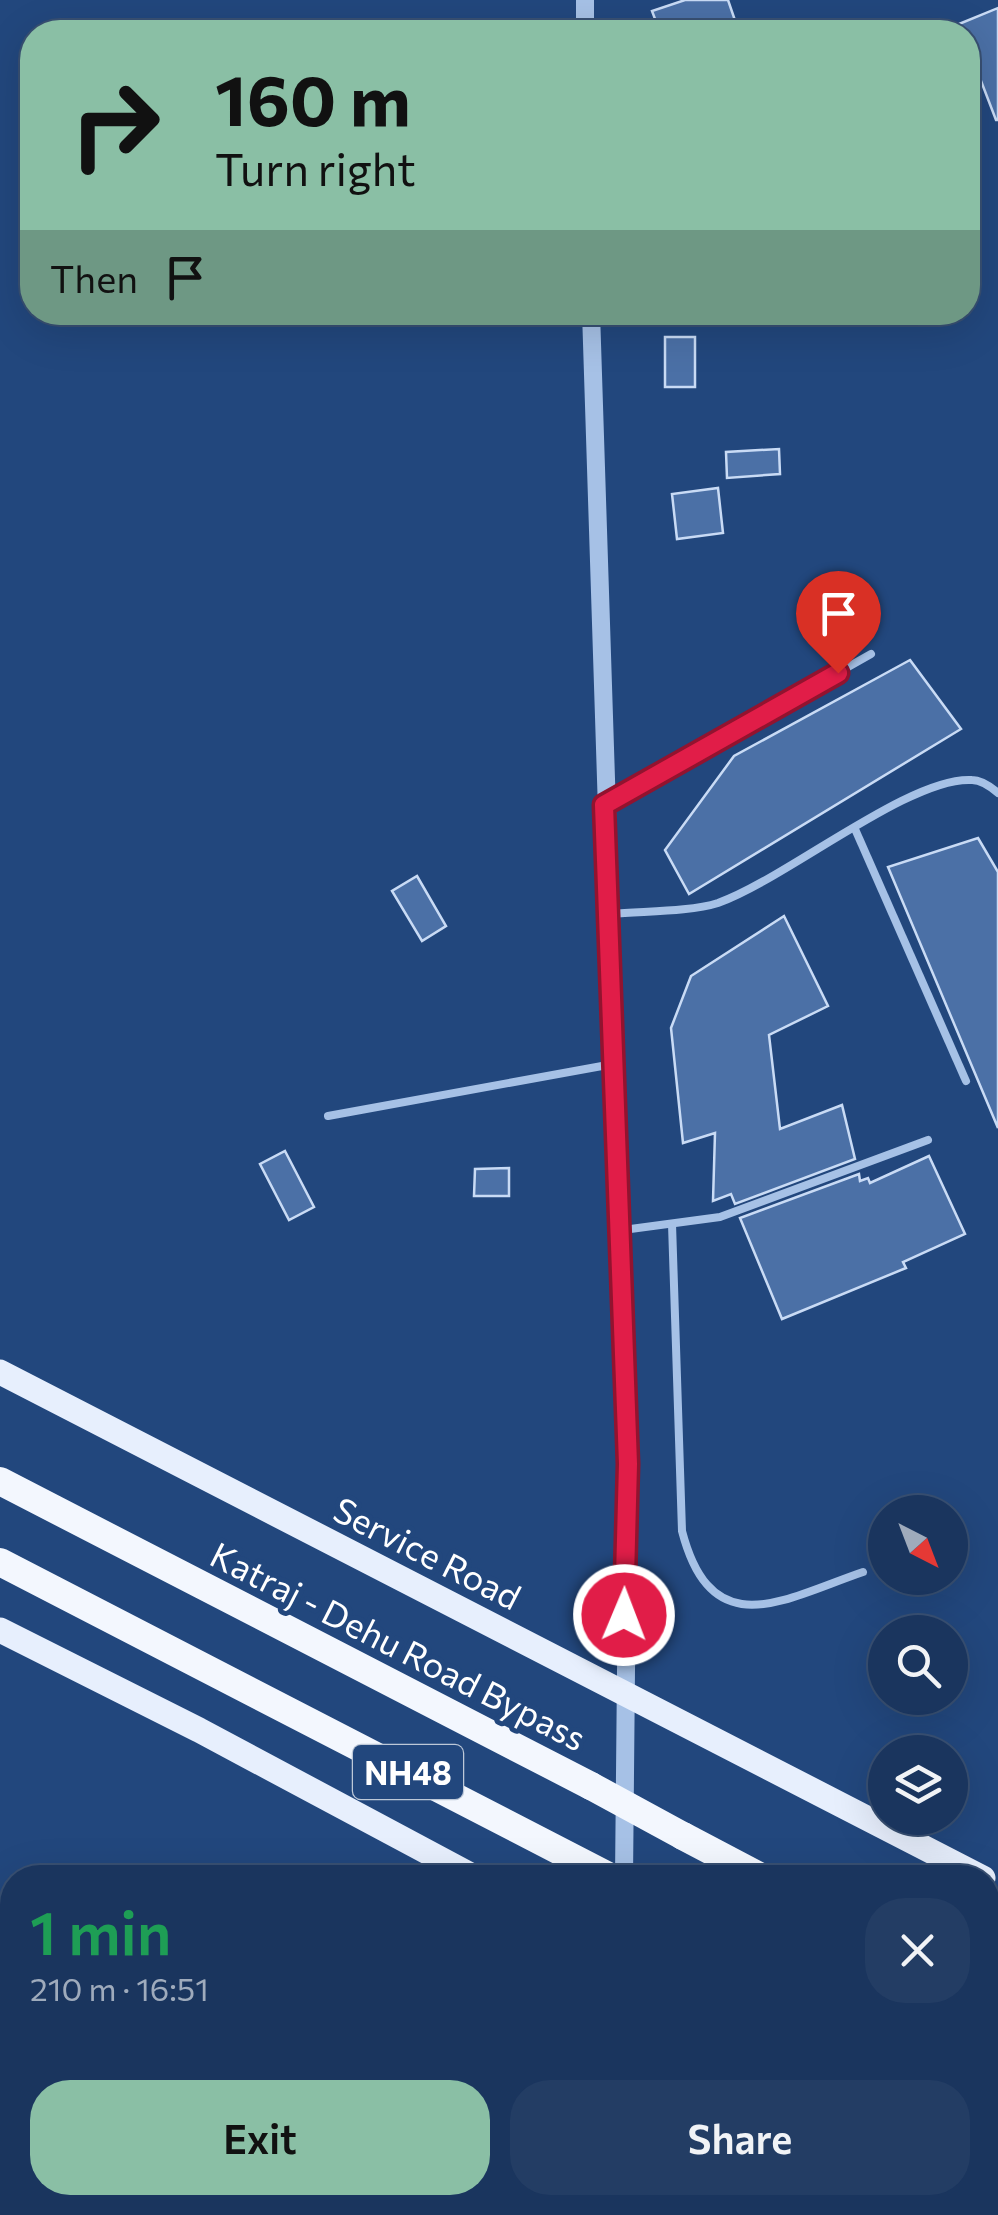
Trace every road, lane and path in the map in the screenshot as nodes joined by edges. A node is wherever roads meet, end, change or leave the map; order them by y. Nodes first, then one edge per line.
1 (591, 325) edge
2 (871, 654) dead end
3 (998, 793) edge
4 (604, 805) junction
5 (855, 829) junction
6 (607, 914) junction
7 (613, 1064) junction
8 (966, 1081) dead end
9 (328, 1116) dead end
10 (928, 1140) dead end
11 (672, 1224) junction
12 (619, 1231) junction
13 (0, 1372) edge
14 (0, 1481) edge
15 (0, 1562) edge
16 (863, 1572) dead end
17 (0, 1630) edge
18 (623, 1691) junction
19 (451, 1865) edge
20 (588, 1865) edge
21 (624, 1865) edge
22 (738, 1865) edge
23 (958, 1865) edge

1 - 4 street
2 - 4 lane
3 - 5 lane
4 - 6 street
5 - 6 lane
5 - 8 lane
6 - 7 street
7 - 9 lane
7 - 12 street
10 - 11 lane
11 - 12 lane
11 - 16 lane
12 - 18 street
13 - 18 main road, Service Road
14 - 22 highway, Katraj - Dehu Road Bypass / NH48, bridge
15 - 20 highway, NH48
17 - 19 main road
18 - 21 street
18 - 23 main road, Service Road

